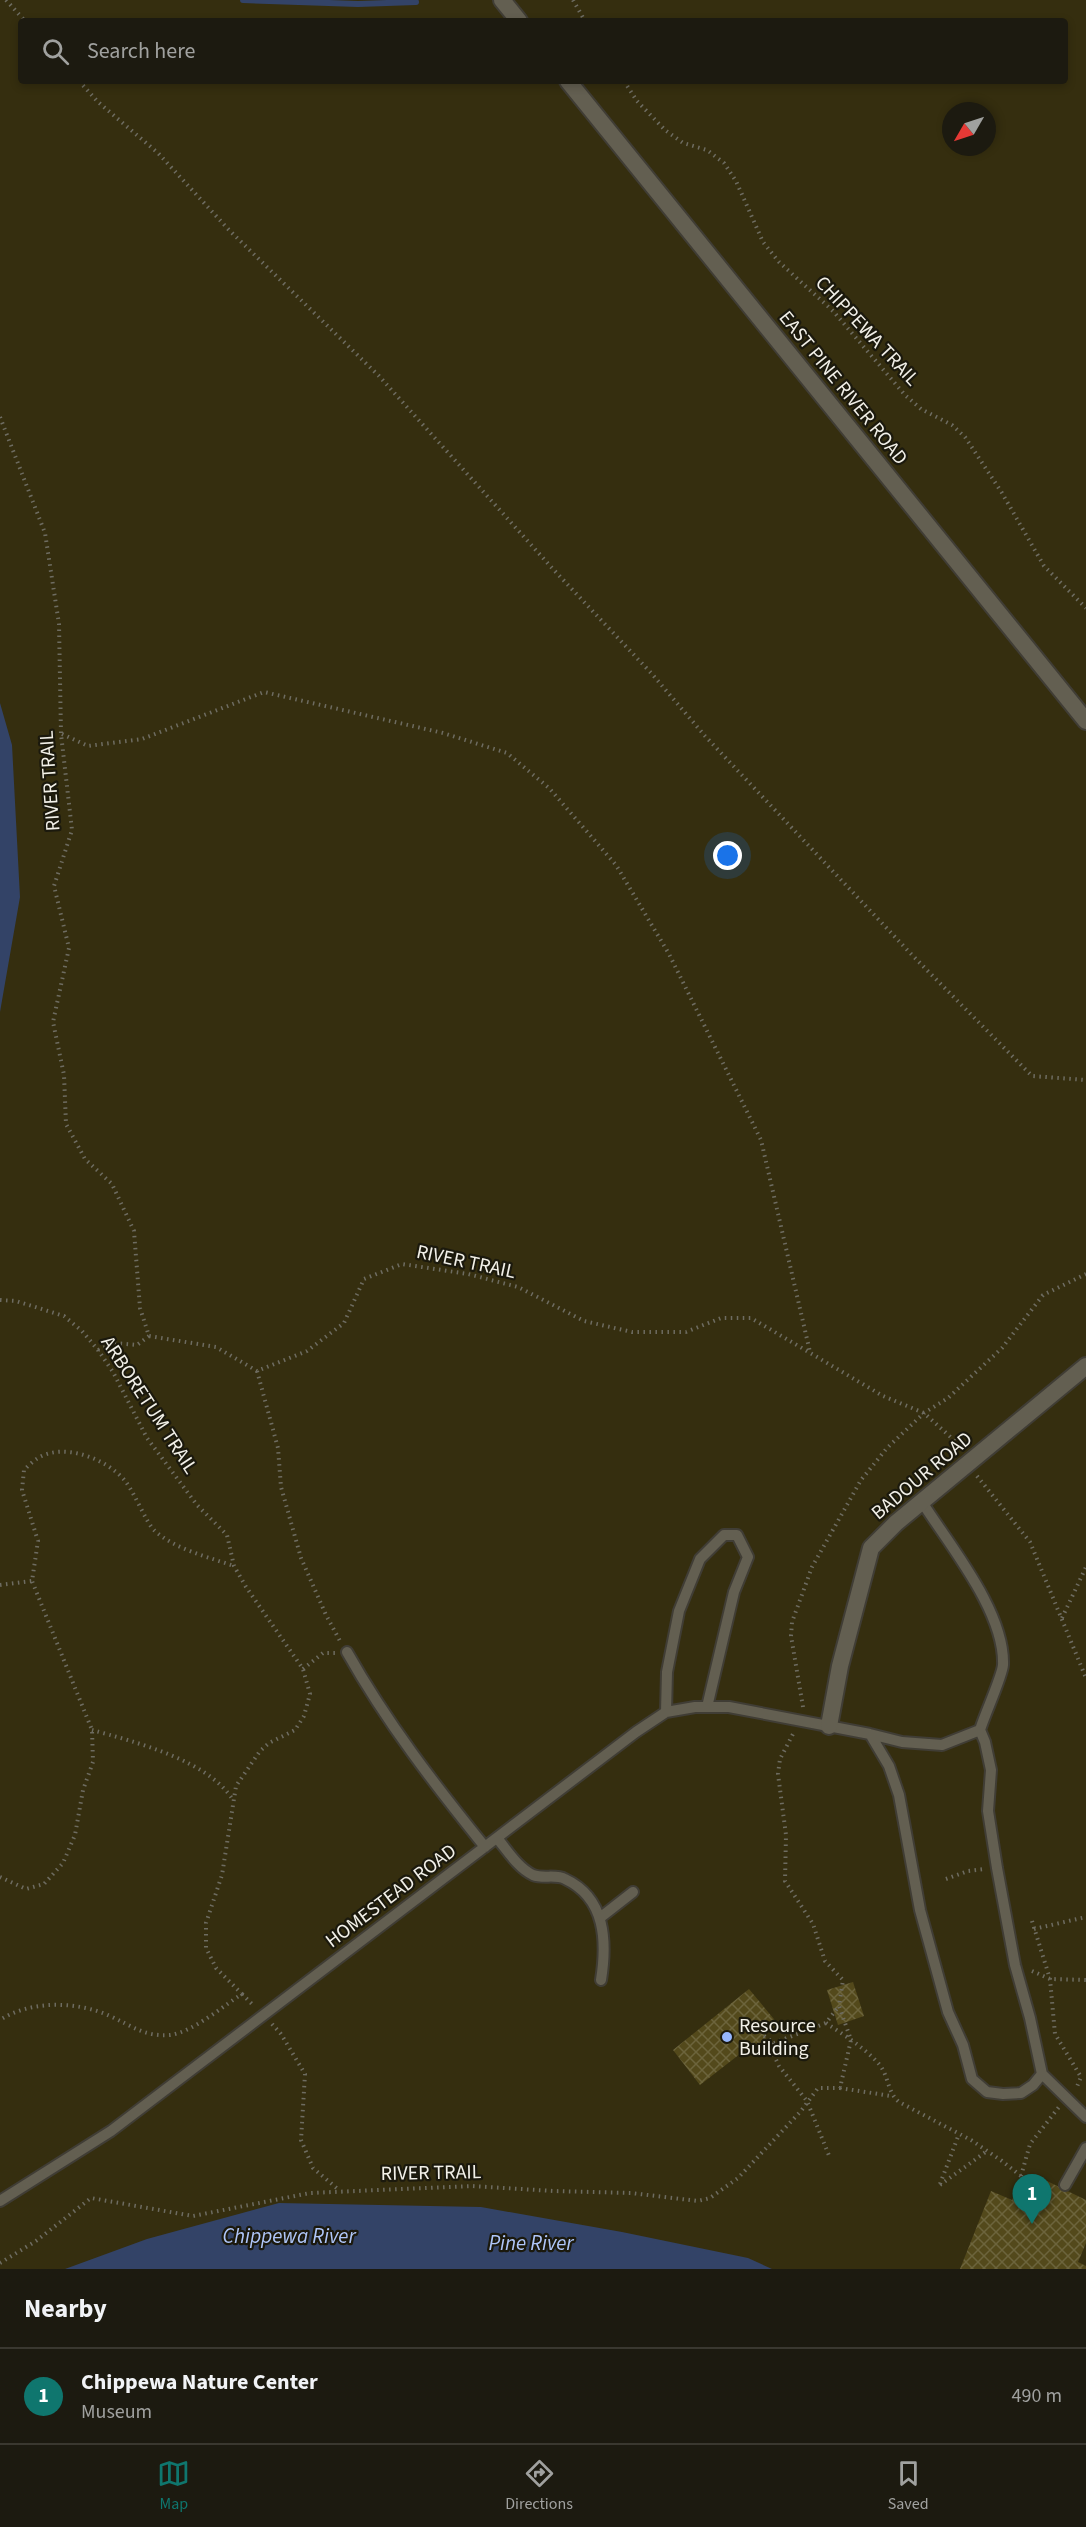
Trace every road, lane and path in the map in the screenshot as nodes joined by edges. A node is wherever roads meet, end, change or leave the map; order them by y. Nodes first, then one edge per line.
1 (6, 0) edge
2 (502, 0) edge
3 (573, 0) edge
4 (22, 18) edge
5 (517, 18) edge
6 (583, 18) edge
7 (82, 84) edge
8 (570, 84) edge
9 (626, 84) edge
10 (0, 417) edge
11 (1086, 608) edge
12 (1086, 721) edge
13 (61, 734) junction
14 (1086, 1080) edge
15 (1086, 1274) edge
16 (0, 1300) edge
17 (149, 1336) junction
18 (98, 1350) junction
19 (810, 1352) junction
20 (1086, 1366) edge
21 (257, 1371) junction
22 (924, 1413) junction
23 (970, 1463) junction
24 (922, 1503) junction
25 (234, 1566) junction
26 (1086, 1567) edge
27 (32, 1581) junction
28 (0, 1585) edge
29 (1062, 1619) junction
30 (347, 1652) junction
31 (303, 1669) junction
32 (1086, 1678) edge
33 (707, 1707) junction
34 (666, 1712) junction
35 (828, 1726) junction
36 (92, 1730) junction
37 (980, 1730) junction
38 (870, 1734) junction
39 (233, 1801) junction
40 (497, 1838) junction
41 (485, 1847) junction
42 (997, 1868) junction
43 (0, 1877) edge
44 (945, 1879) dead end
45 (633, 1892) dead end
46 (601, 1917) junction
47 (1086, 1917) edge
48 (1034, 1929) dead end
49 (1050, 1979) dead end
50 (600, 1980) dead end
51 (1086, 1980) edge
52 (242, 1994) junction
53 (265, 2015) junction
54 (0, 2020) edge
55 (826, 2023) junction
56 (764, 2036) dead end
57 (851, 2040) junction
58 (774, 2043) junction
59 (1042, 2074) junction
60 (840, 2088) junction
61 (891, 2096) junction
62 (807, 2101) junction
63 (1086, 2118) edge
64 (959, 2134) junction
65 (1086, 2148) edge
66 (987, 2151) junction
67 (830, 2158) dead end
68 (1065, 2185) dead end
69 (340, 2190) junction
70 (1028, 2200) dead end
71 (0, 2201) edge
72 (0, 2263) edge

1 - 4 path
2 - 5 street
3 - 6 path
7 - 14 path
8 - 12 street, EAST PINE RIVER ROAD
9 - 11 path, CHIPPEWA TRAIL
10 - 13 path, RIVER TRAIL
13 - 17 path, RIVER TRAIL
13 - 19 path
15 - 22 path
16 - 18 path, ARBORETUM TRAIL
17 - 18 path
17 - 21 path
18 - 25 path, ARBORETUM TRAIL
19 - 21 path, RIVER TRAIL
19 - 22 path, RIVER TRAIL
20 - 23 street, BADOUR ROAD
21 - 30 path
22 - 23 path, RIVER TRAIL
23 - 24 street, BADOUR ROAD
23 - 29 path, RIVER TRAIL
24 - 35 street, BADOUR ROAD
24 - 37 lane
25 - 27 path
25 - 31 path, ARBORETUM TRAIL
26 - 29 path
27 - 28 path
27 - 36 path
29 - 32 path, RIVER TRAIL
30 - 31 path
30 - 41 lane
31 - 39 path, ARBORETUM TRAIL
33 - 34 lane, HOMESTEAD ROAD
33 - 34 lane
33 - 35 lane, HOMESTEAD ROAD
34 - 40 lane, HOMESTEAD ROAD
35 - 38 lane, HOMESTEAD ROAD
36 - 39 path
36 - 43 path
37 - 38 lane, HOMESTEAD ROAD
37 - 42 lane
38 - 59 lane
39 - 52 path, ARBORETUM TRAIL
40 - 41 lane, HOMESTEAD ROAD
40 - 46 lane
41 - 53 lane, HOMESTEAD ROAD
42 - 44 path
42 - 59 lane
45 - 46 lane
46 - 50 lane
47 - 48 path
49 - 51 path
52 - 53 path, ARBORETUM TRAIL
52 - 54 path
53 - 69 path, ARBORETUM TRAIL
53 - 71 lane, HOMESTEAD ROAD
55 - 57 path
55 - 57 path
55 - 58 path
56 - 58 path
57 - 60 path
57 - 61 path
58 - 62 path
59 - 63 lane
60 - 61 path, RIVER TRAIL
60 - 62 path, RIVER TRAIL
61 - 64 path
62 - 67 path
62 - 69 path, RIVER TRAIL
64 - 66 path
64 - 66 path
65 - 68 lane
66 - 70 path
69 - 72 path, RIVER TRAIL

